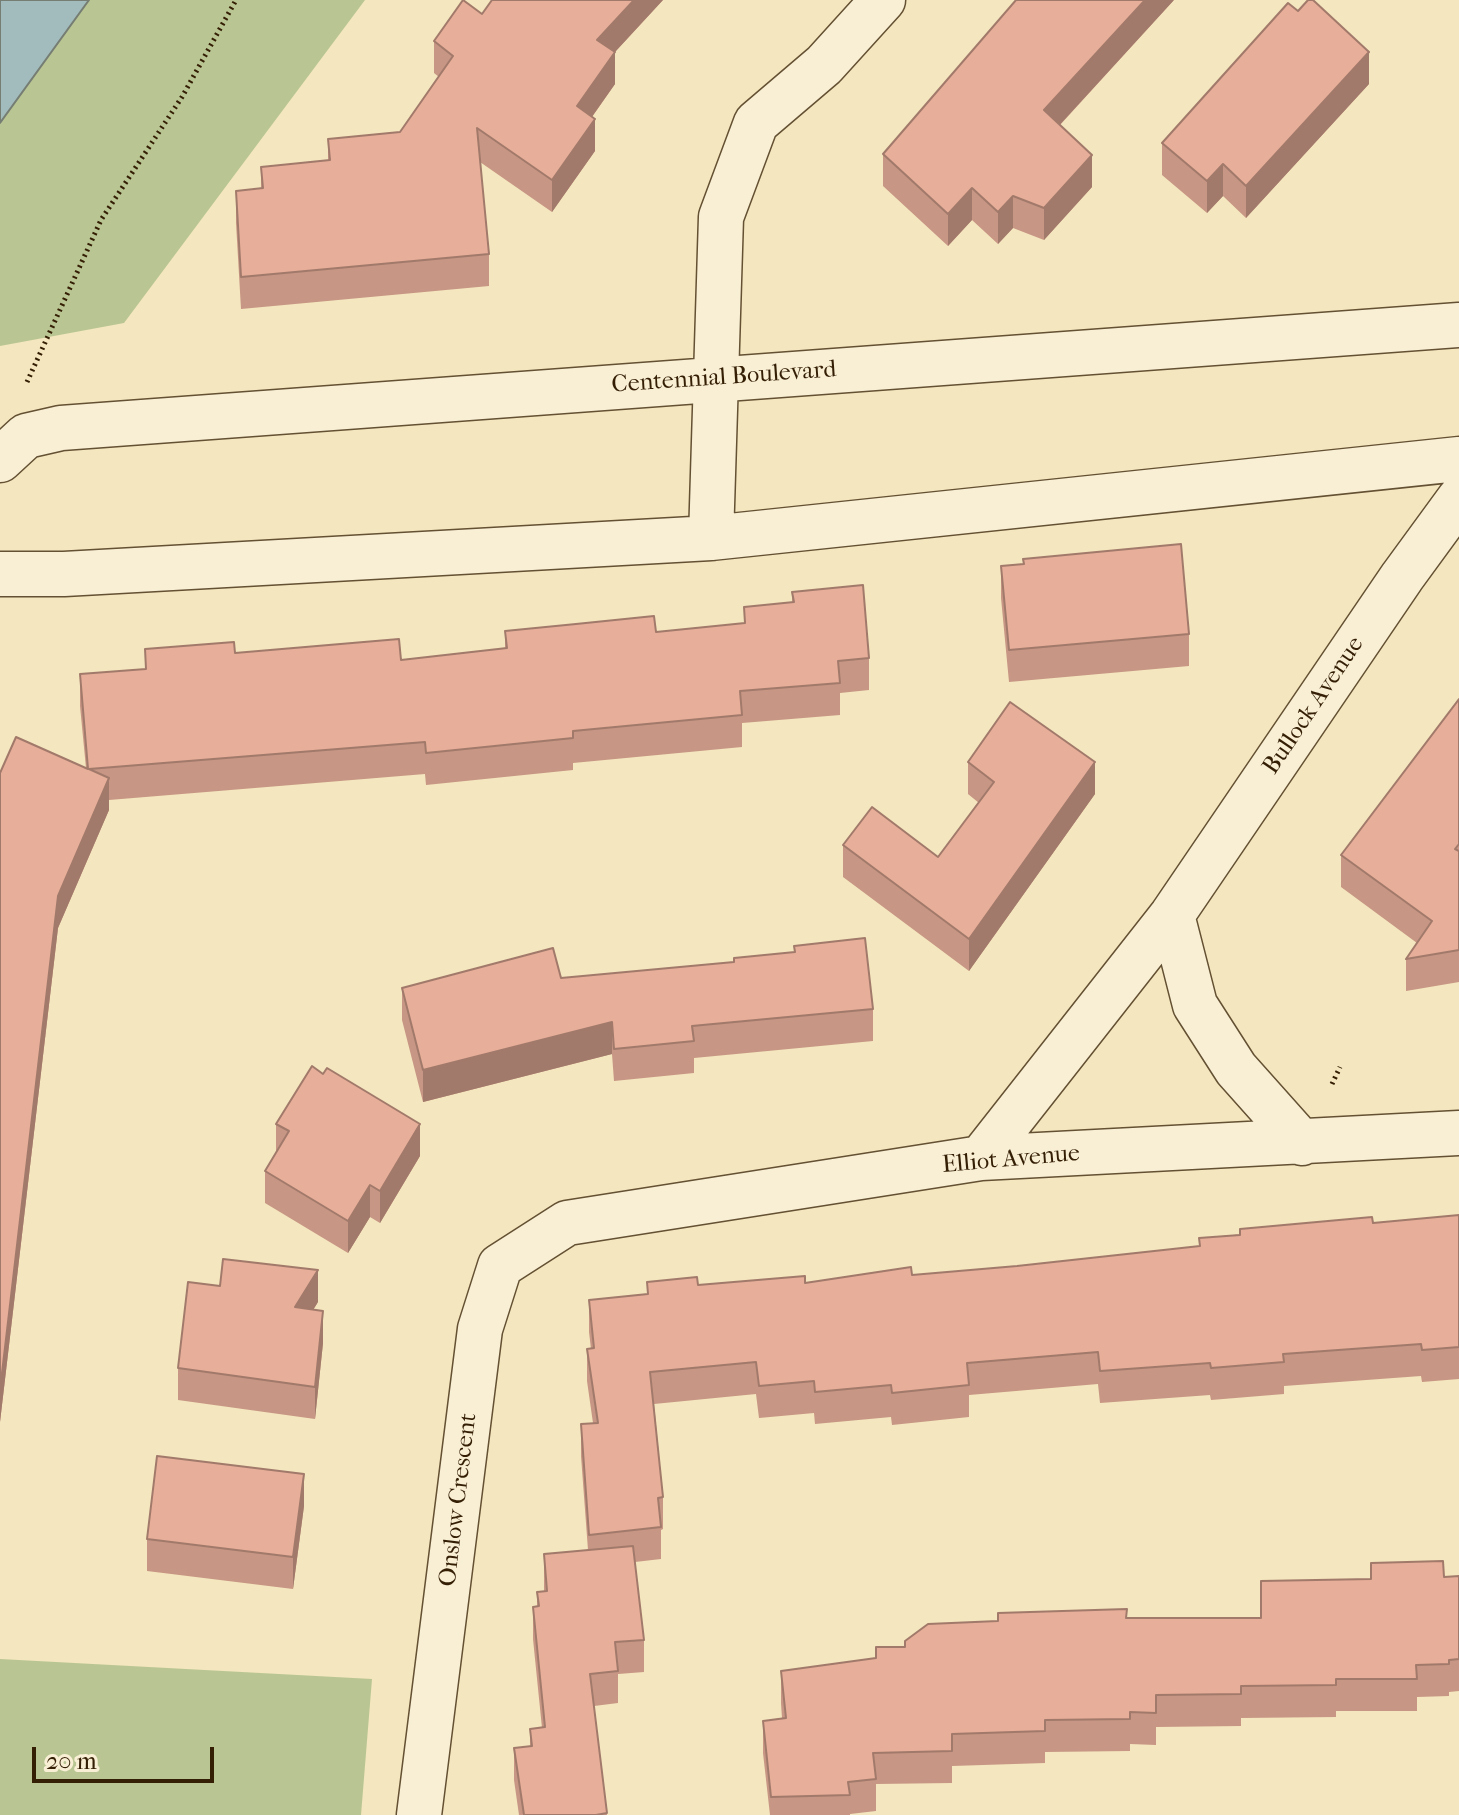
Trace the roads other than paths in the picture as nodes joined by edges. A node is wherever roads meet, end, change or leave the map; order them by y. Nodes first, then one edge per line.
1 (883, 0) edge
2 (1459, 325) edge
3 (718, 379) junction
4 (6, 453) edge
5 (1459, 459) edge
6 (1459, 499) edge
7 (711, 538) junction
8 (0, 574) edge
9 (1172, 915) junction
10 (1459, 1133) edge
11 (1302, 1143) junction
12 (981, 1158) junction
13 (567, 1223) joint
14 (419, 1815) edge

1 - 3 street
2 - 3 street, Centennial Boulevard
3 - 4 street, Centennial Boulevard
3 - 7 street
5 - 7 street
6 - 9 street, Bullock Avenue
7 - 8 street
9 - 11 street
9 - 12 street, Bullock Avenue
10 - 11 street, Elliot Avenue
11 - 12 street, Elliot Avenue
12 - 13 street, Elliot Avenue
13 - 14 street, Onslow Crescent

